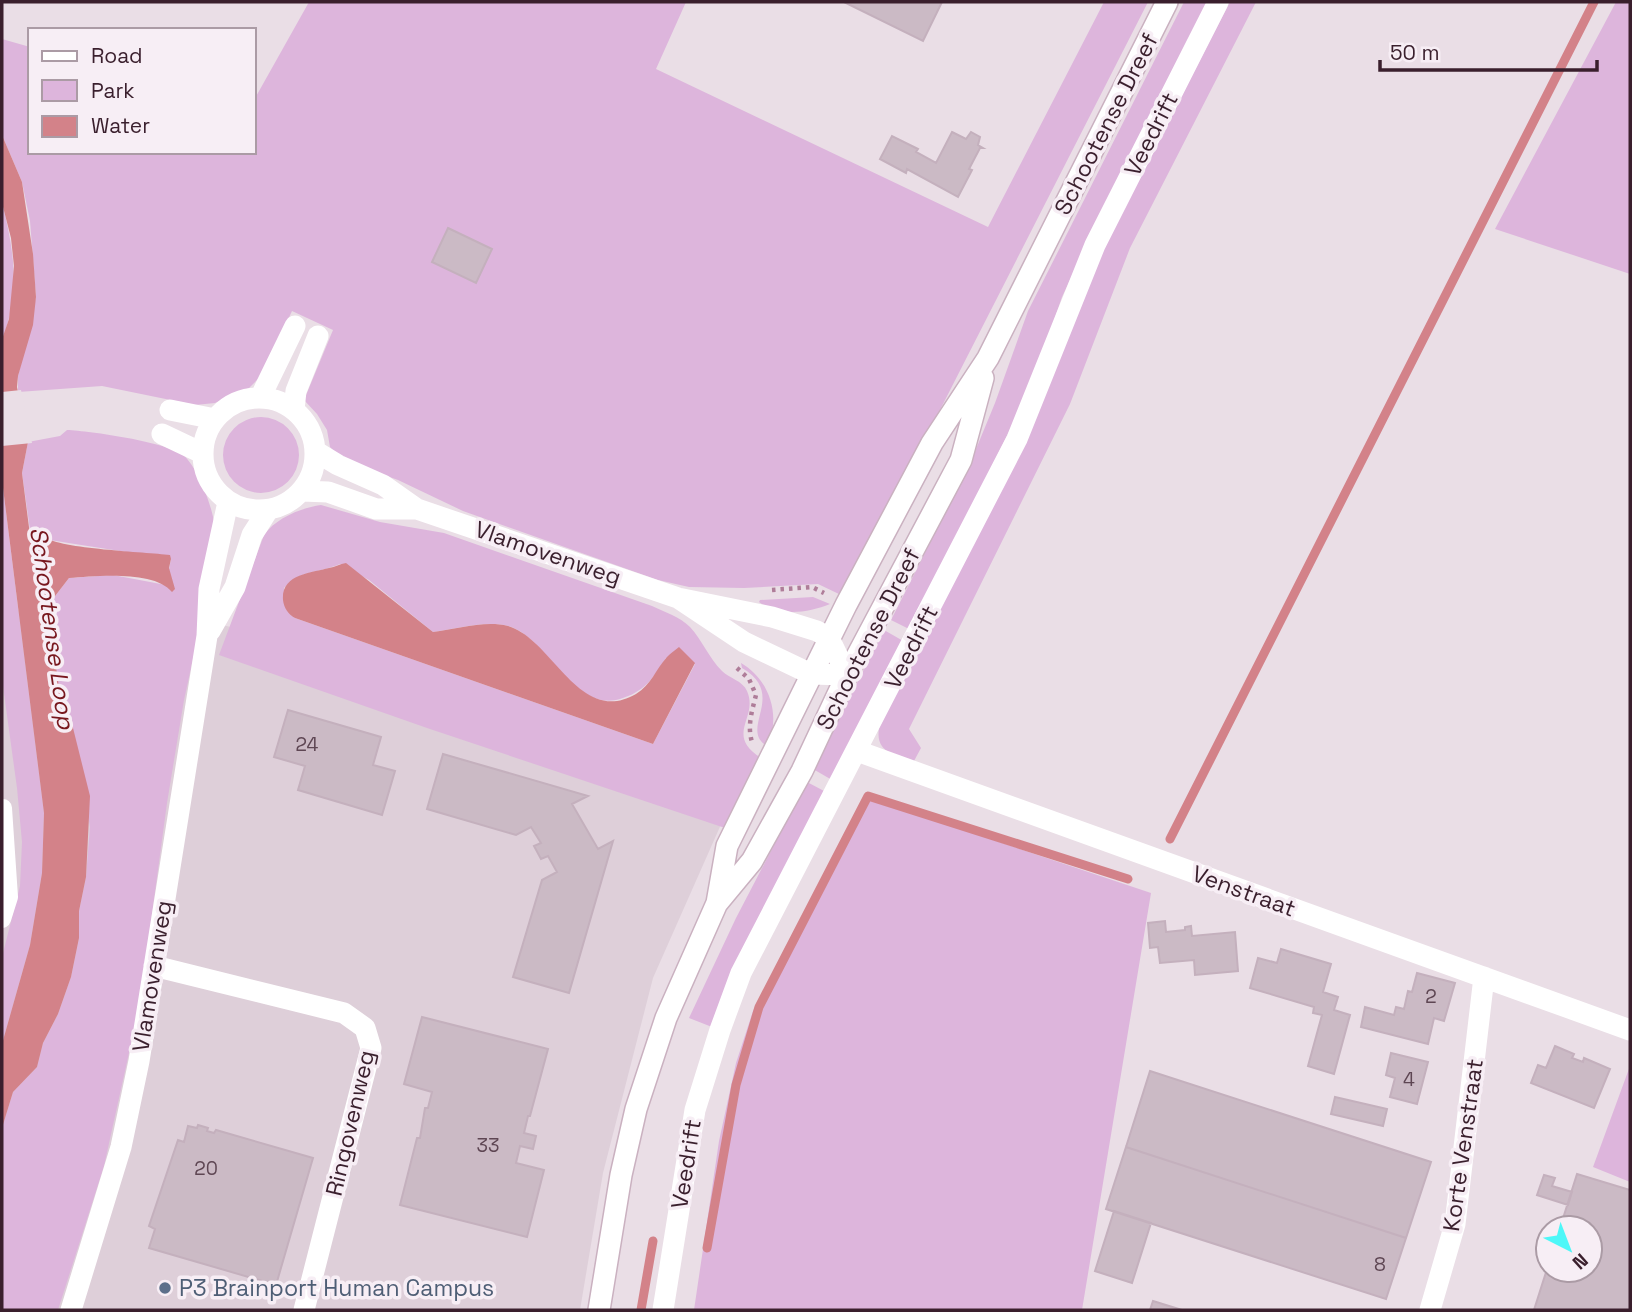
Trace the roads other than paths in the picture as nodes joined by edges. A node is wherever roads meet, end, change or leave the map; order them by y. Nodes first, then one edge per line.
1 (1167, 2) edge
2 (1218, 2) edge
3 (295, 326) dead end
4 (318, 336) dead end
5 (988, 358) junction
6 (260, 398) junction
7 (170, 410) dead end
8 (294, 410) junction
9 (215, 419) junction
10 (162, 434) dead end
11 (315, 452) junction
12 (202, 453) junction
13 (302, 491) junction
14 (228, 502) junction
15 (417, 509) junction
16 (268, 510) junction
17 (678, 597) junction
18 (207, 636) junction
19 (829, 638) junction
20 (811, 674) junction
21 (847, 676) junction
22 (857, 751) junction
23 (4, 808) dead end
24 (717, 903) junction
25 (2, 919) edge
26 (154, 965) junction
27 (1484, 977) junction
28 (1630, 1030) edge
29 (71, 1310) edge
30 (304, 1310) edge
31 (599, 1310) edge
32 (663, 1310) edge
33 (1430, 1310) edge

1 - 5 street, Schootense Dreef
2 - 22 street, Veedrift
3 - 6 street
4 - 8 street
5 - 19 street, Schootense Dreef
5 - 21 street, Schootense Dreef
6 - 8 street
6 - 9 street
7 - 9 street
8 - 11 street
9 - 12 street
10 - 12 street
11 - 13 street
11 - 15 street, Vlamovenweg
12 - 14 street
13 - 15 street, Vlamovenweg
13 - 16 street
14 - 16 street
14 - 18 street, Vlamovenweg
15 - 17 street, Vlamovenweg
16 - 18 street, Vlamovenweg
17 - 19 street, Vlamovenweg
17 - 20 street, Vlamovenweg
18 - 26 street, Vlamovenweg
19 - 20 street, Schootense Dreef
19 - 21 street
20 - 21 street, Vlamovenweg
20 - 24 street, Schootense Dreef
21 - 24 street, Schootense Dreef
22 - 27 street, Venstraat
22 - 32 street, Veedrift
23 - 25 lane
24 - 31 street, Schootense Dreef
26 - 29 street, Vlamovenweg
26 - 30 street, Ringovenweg
27 - 28 street, Venstraat
27 - 33 street, Korte Venstraat

